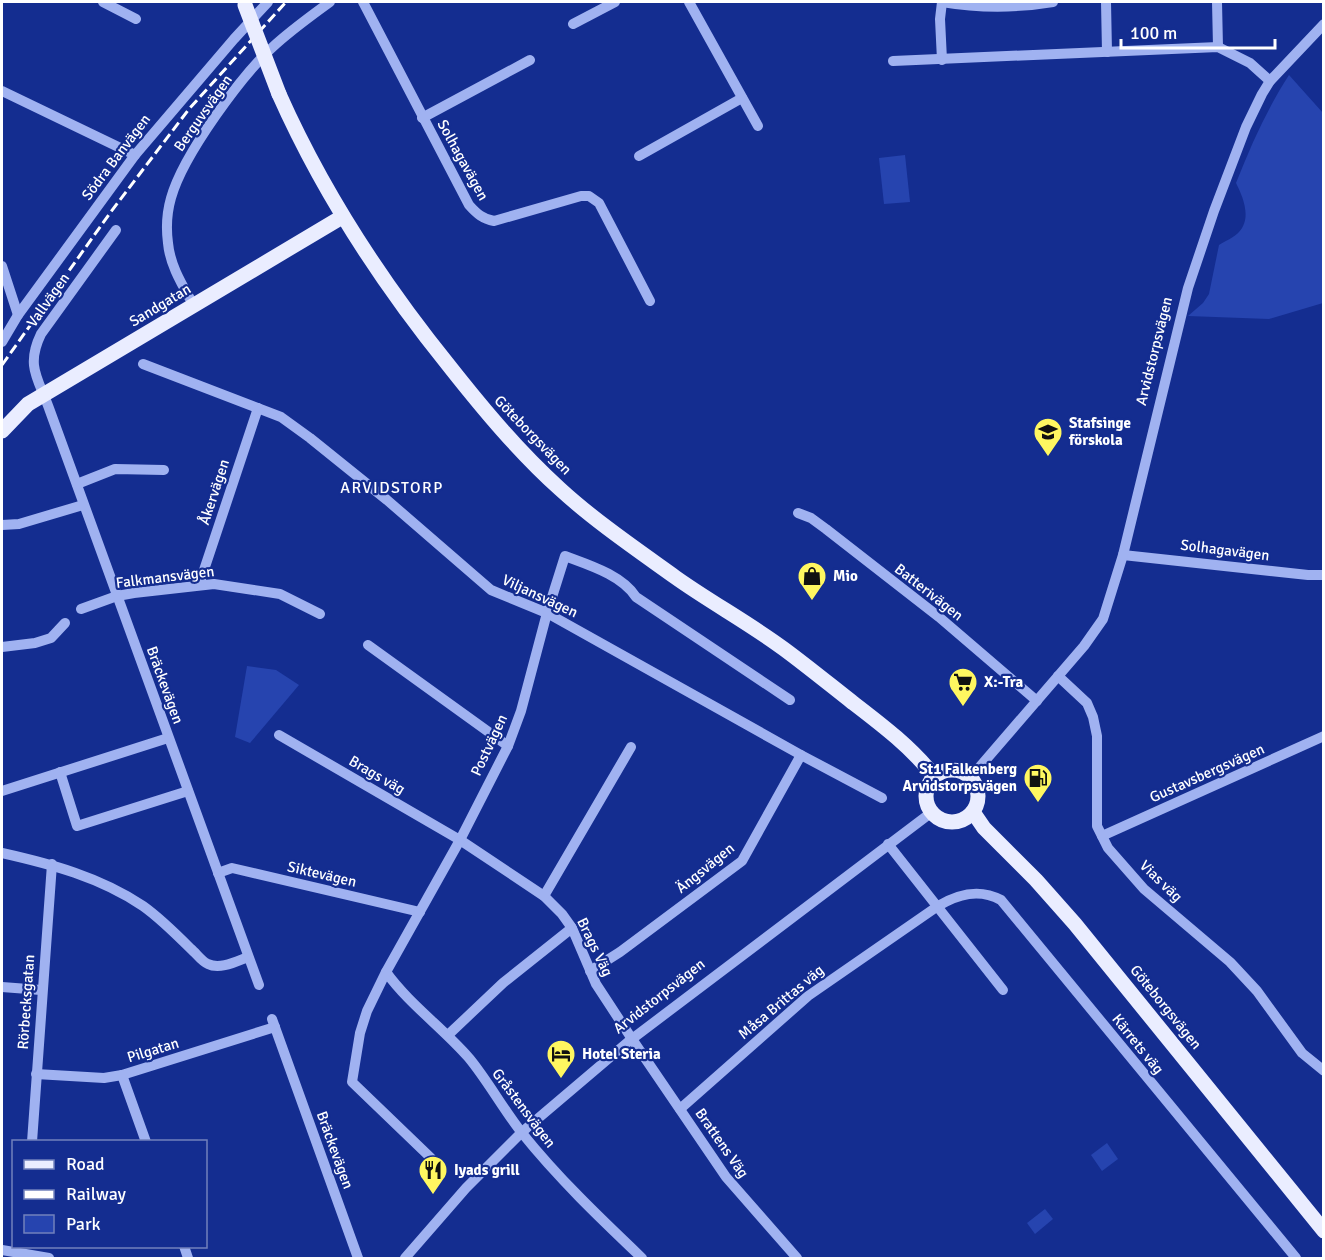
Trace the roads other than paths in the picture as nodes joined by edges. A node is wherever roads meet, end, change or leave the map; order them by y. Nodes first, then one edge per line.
1 (103, 2) edge
2 (268, 2) edge
3 (330, 2) edge
4 (363, 2) edge
5 (615, 2) edge
6 (689, 2) edge
7 (942, 2) edge
8 (1053, 2) edge
9 (1106, 2) edge
10 (1217, 2) edge
11 (244, 3) edge
12 (136, 19) dead end
13 (573, 24) dead end
14 (1323, 24) edge
15 (1218, 47) junction
16 (1107, 52) junction
17 (530, 60) dead end
18 (942, 60) junction
19 (893, 62) dead end
20 (1270, 81) junction
21 (2, 91) edge
22 (742, 98) junction
23 (422, 118) junction
24 (758, 126) dead end
25 (135, 155) junction
26 (639, 156) dead end
27 (342, 217) junction
28 (116, 230) dead end
29 (2, 266) edge
30 (650, 301) dead end
31 (194, 306) junction
32 (18, 315) junction
33 (2, 338) edge
34 (143, 364) dead end
35 (44, 394) junction
36 (258, 408) junction
37 (2, 431) edge
38 (164, 470) dead end
39 (77, 484) junction
40 (84, 504) junction
41 (798, 513) dead end
42 (2, 525) edge
43 (1124, 555) junction
44 (1323, 575) edge
45 (199, 585) junction
46 (117, 596) junction
47 (81, 609) dead end
48 (547, 613) junction
49 (320, 614) dead end
50 (65, 623) dead end
51 (368, 645) dead end
52 (2, 647) edge
53 (1058, 676) junction
54 (790, 700) dead end
55 (1037, 700) junction
56 (279, 735) dead end
57 (1323, 736) edge
58 (168, 738) junction
59 (508, 746) junction
60 (631, 747) dead end
61 (801, 755) junction
62 (60, 772) junction
63 (934, 776) junction
64 (971, 777) junction
65 (2, 791) edge
66 (188, 791) junction
67 (882, 798) dead end
68 (932, 812) junction
69 (973, 812) junction
70 (1102, 836) junction
71 (460, 840) junction
72 (888, 844) junction
73 (2, 852) edge
74 (52, 864) junction
75 (218, 873) junction
76 (544, 896) junction
77 (938, 906) junction
78 (420, 912) junction
79 (572, 928) junction
80 (248, 957) junction
81 (590, 971) junction
82 (386, 972) junction
83 (259, 985) dead end
84 (2, 987) edge
85 (41, 990) junction
86 (1003, 990) dead end
87 (274, 1023) joint
88 (448, 1035) junction
89 (632, 1039) junction
90 (1323, 1071) edge
91 (36, 1074) junction
92 (122, 1075) junction
93 (680, 1109) junction
94 (522, 1132) junction
95 (32, 1140) edge
96 (145, 1140) edge
97 (431, 1158) dead end
98 (1323, 1232) edge
99 (2, 1250) edge
100 (26, 1253) edge
101 (49, 1258) edge
102 (358, 1258) edge
103 (405, 1258) edge
104 (642, 1258) edge
105 (797, 1258) edge
106 (1296, 1258) edge

1 - 12 street
2 - 25 street, Södra Banvägen
3 - 31 street, Berguvsvägen
4 - 23 street, Solhagavägen
5 - 13 street
6 - 22 street
7 - 8 street
7 - 18 street
9 - 16 street
10 - 15 street
11 - 27 main road, Göteborgsvägen, bridge
14 - 20 street, Arvidstorpsvägen
15 - 16 street
15 - 20 street
16 - 18 street
17 - 23 street
18 - 19 street
20 - 43 street, Arvidstorpsvägen
21 - 25 street
22 - 24 street
22 - 26 street
23 - 30 street, Solhagavägen
25 - 32 street, Södra Banvägen
27 - 31 main road, Sandgatan
27 - 63 main road, Göteborgsvägen
28 - 35 street, Vallvägen
29 - 32 street
31 - 35 main road, Sandgatan
32 - 33 street, Södra Banvägen
34 - 36 street, Viljansvägen
35 - 37 main road, Sandgatan
35 - 39 street, Bräckevägen
36 - 45 street, Åkervägen
36 - 48 street, Viljansvägen
38 - 39 street
39 - 40 street, Bräckevägen
40 - 42 street
40 - 46 street, Bräckevägen
41 - 55 street, Batterivägen
43 - 44 street, Solhagavägen
43 - 53 street, Arvidstorpsvägen
45 - 46 street, Falkmansvägen
45 - 49 street, Falkmansvägen
46 - 47 street, Falkmansvägen
46 - 58 street, Bräckevägen
48 - 54 street, Postvägen
48 - 59 street, Postvägen
48 - 61 street, Viljansvägen
50 - 52 street
51 - 59 street
53 - 55 street, Arvidstorpsvägen
53 - 70 street, Vias väg
55 - 64 street, Arvidstorpsvägen
56 - 71 street, Brags väg
57 - 70 street, Gustavsbergsvägen
58 - 62 street
58 - 66 street, Bräckevägen
59 - 71 street, Postvägen
60 - 76 street
61 - 67 street, Viljansvägen
61 - 81 street, Ängsvägen
62 - 65 street
62 - 66 street
63 - 64 main road
63 - 68 main road
64 - 69 main road
66 - 75 street, Bräckevägen
68 - 69 main road
68 - 72 street, Arvidstorpsvägen
69 - 98 main road, Göteborgsvägen
70 - 90 street, Vias väg
71 - 76 street, Brags Väg
71 - 78 street, Postvägen
72 - 77 street
72 - 89 street, Arvidstorpsvägen
73 - 74 street
74 - 80 street
74 - 85 street, Rörbecksgatan
75 - 78 street, Siktevägen
75 - 80 street, Bräckevägen
76 - 79 street, Brags Väg
77 - 86 street
77 - 93 street, Måsa Brittas väg
77 - 106 street, Kärrets väg
78 - 82 street, Postvägen
79 - 81 street, Brags Väg
79 - 88 street
80 - 83 street, Bräckevägen
81 - 89 street, Brags Väg
82 - 88 street, Gråstensvägen
82 - 97 street, Postvägen
84 - 85 street
85 - 91 street, Rörbecksgatan
87 - 92 street, Pilgatan
87 - 102 street, Bräckevägen
88 - 94 street, Gråstensvägen
89 - 93 street, Brattens Väg
89 - 94 street, Arvidstorpsvägen
91 - 92 street, Pilgatan
91 - 95 street, Rörbecksgatan
92 - 96 street
93 - 105 street, Brattens Väg
94 - 103 street, Arvidstorpsvägen
94 - 104 street, Gråstensvägen
99 - 100 street
100 - 101 street

